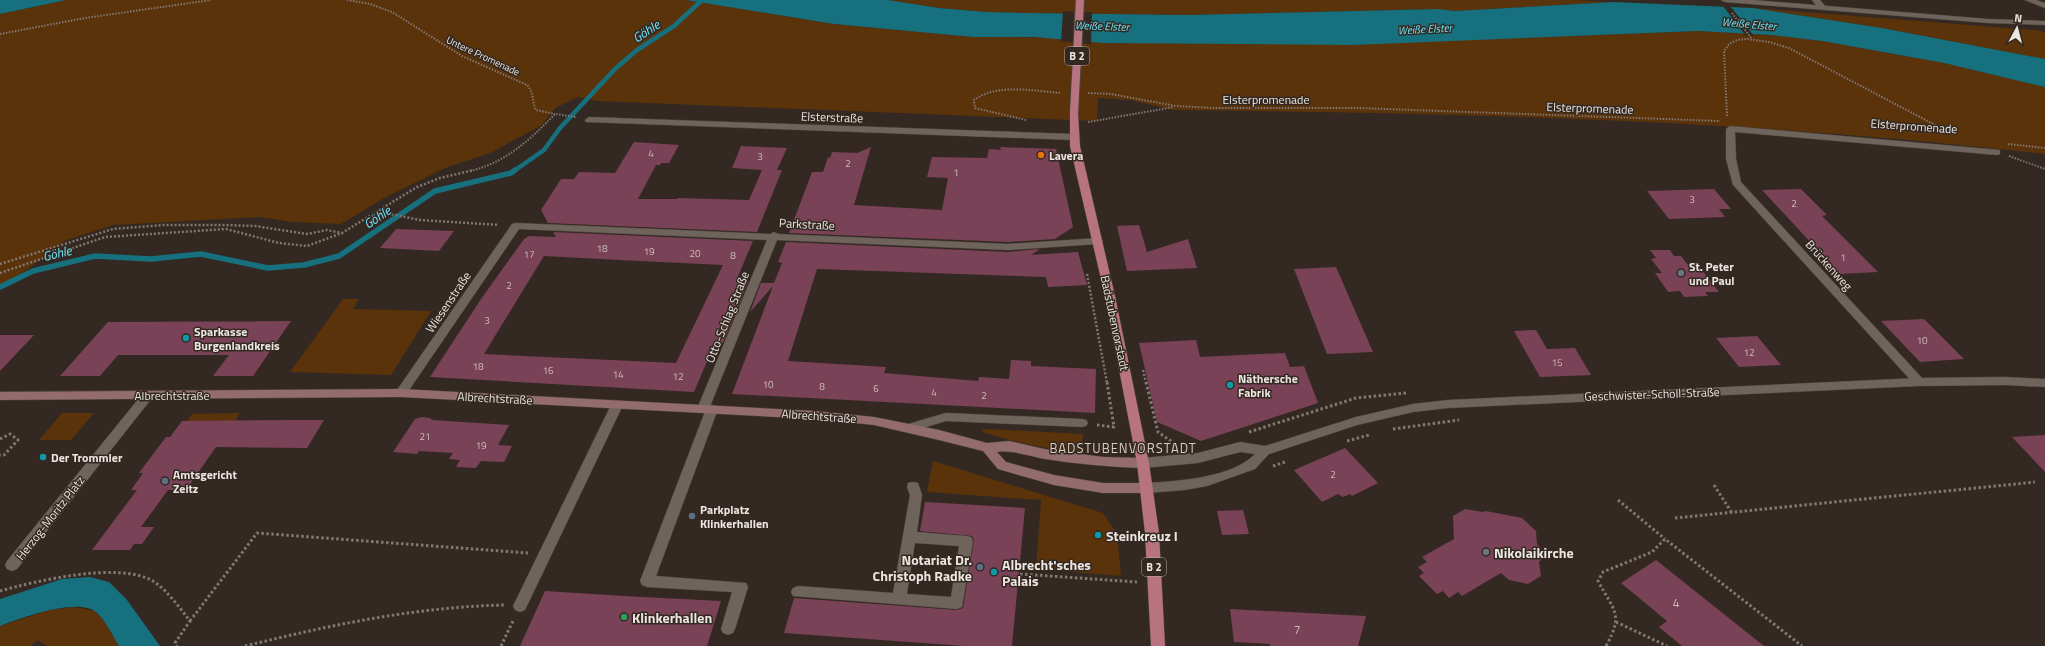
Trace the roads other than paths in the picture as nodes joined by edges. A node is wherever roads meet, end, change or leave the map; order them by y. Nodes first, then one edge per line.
1 (1080, 0) edge
2 (1725, 0) edge
3 (1816, 0) edge
4 (2029, 0) edge
5 (2045, 6) edge
6 (1822, 8) junction
7 (2045, 23) edge
8 (589, 120) dead end
9 (1074, 137) junction
10 (1997, 152) road end
11 (516, 226) joint
12 (774, 236) junction
13 (1098, 241) junction
14 (1919, 382) junction
15 (2045, 384) edge
16 (401, 394) junction
17 (148, 395) junction
18 (0, 396) edge
19 (618, 405) junction
20 (707, 409) junction
21 (1082, 423) dead end
22 (910, 428) junction
23 (987, 448) junction
24 (1265, 451) junction
25 (1143, 463) junction
26 (913, 487) dead end
27 (1147, 488) junction
28 (910, 537) junction
29 (12, 565) dead end
30 (798, 592) dead end
31 (899, 599) junction
32 (520, 606) road end
33 (728, 629) dead end
34 (1158, 646) edge

1 - 9 main road, Badstubenvorstadt / B 2, bridge
2 - 6 street
3 - 6 street
4 - 5 street
6 - 7 street
8 - 9 street, Elsterstraße
9 - 13 main road, Badstubenvorstadt / B 2
10 - 14 street, Brückenweg
11 - 12 street, Parkstraße
11 - 16 street, Wiesenstraße
12 - 13 street, Parkstraße
12 - 20 street, Otto-Schlag Straße
13 - 25 main road, Badstubenvorstadt / B 2
14 - 15 street, Geschwister-Scholl-Straße
14 - 24 street, Geschwister-Scholl-Straße
16 - 17 main road, Albrechtstraße
16 - 19 main road, Albrechtstraße
17 - 18 main road, Albrechtstraße
17 - 29 street, Herzog-Moritz Platz
19 - 20 main road, Albrechtstraße
19 - 32 street
20 - 22 main road, Albrechtstraße
20 - 33 street, Otto-Schlag Straße
21 - 22 street
22 - 23 main road, Albrechtstraße
23 - 25 main road, Albrechtstraße
23 - 27 main road
24 - 25 street, Geschwister-Scholl-Straße
24 - 27 street, Geschwister-Scholl-Straße
25 - 27 main road, Badstubenvorstadt / B 2
26 - 28 street
27 - 34 main road, Badstubenvorstadt / B 2
28 - 31 street
28 - 31 street
30 - 31 street

